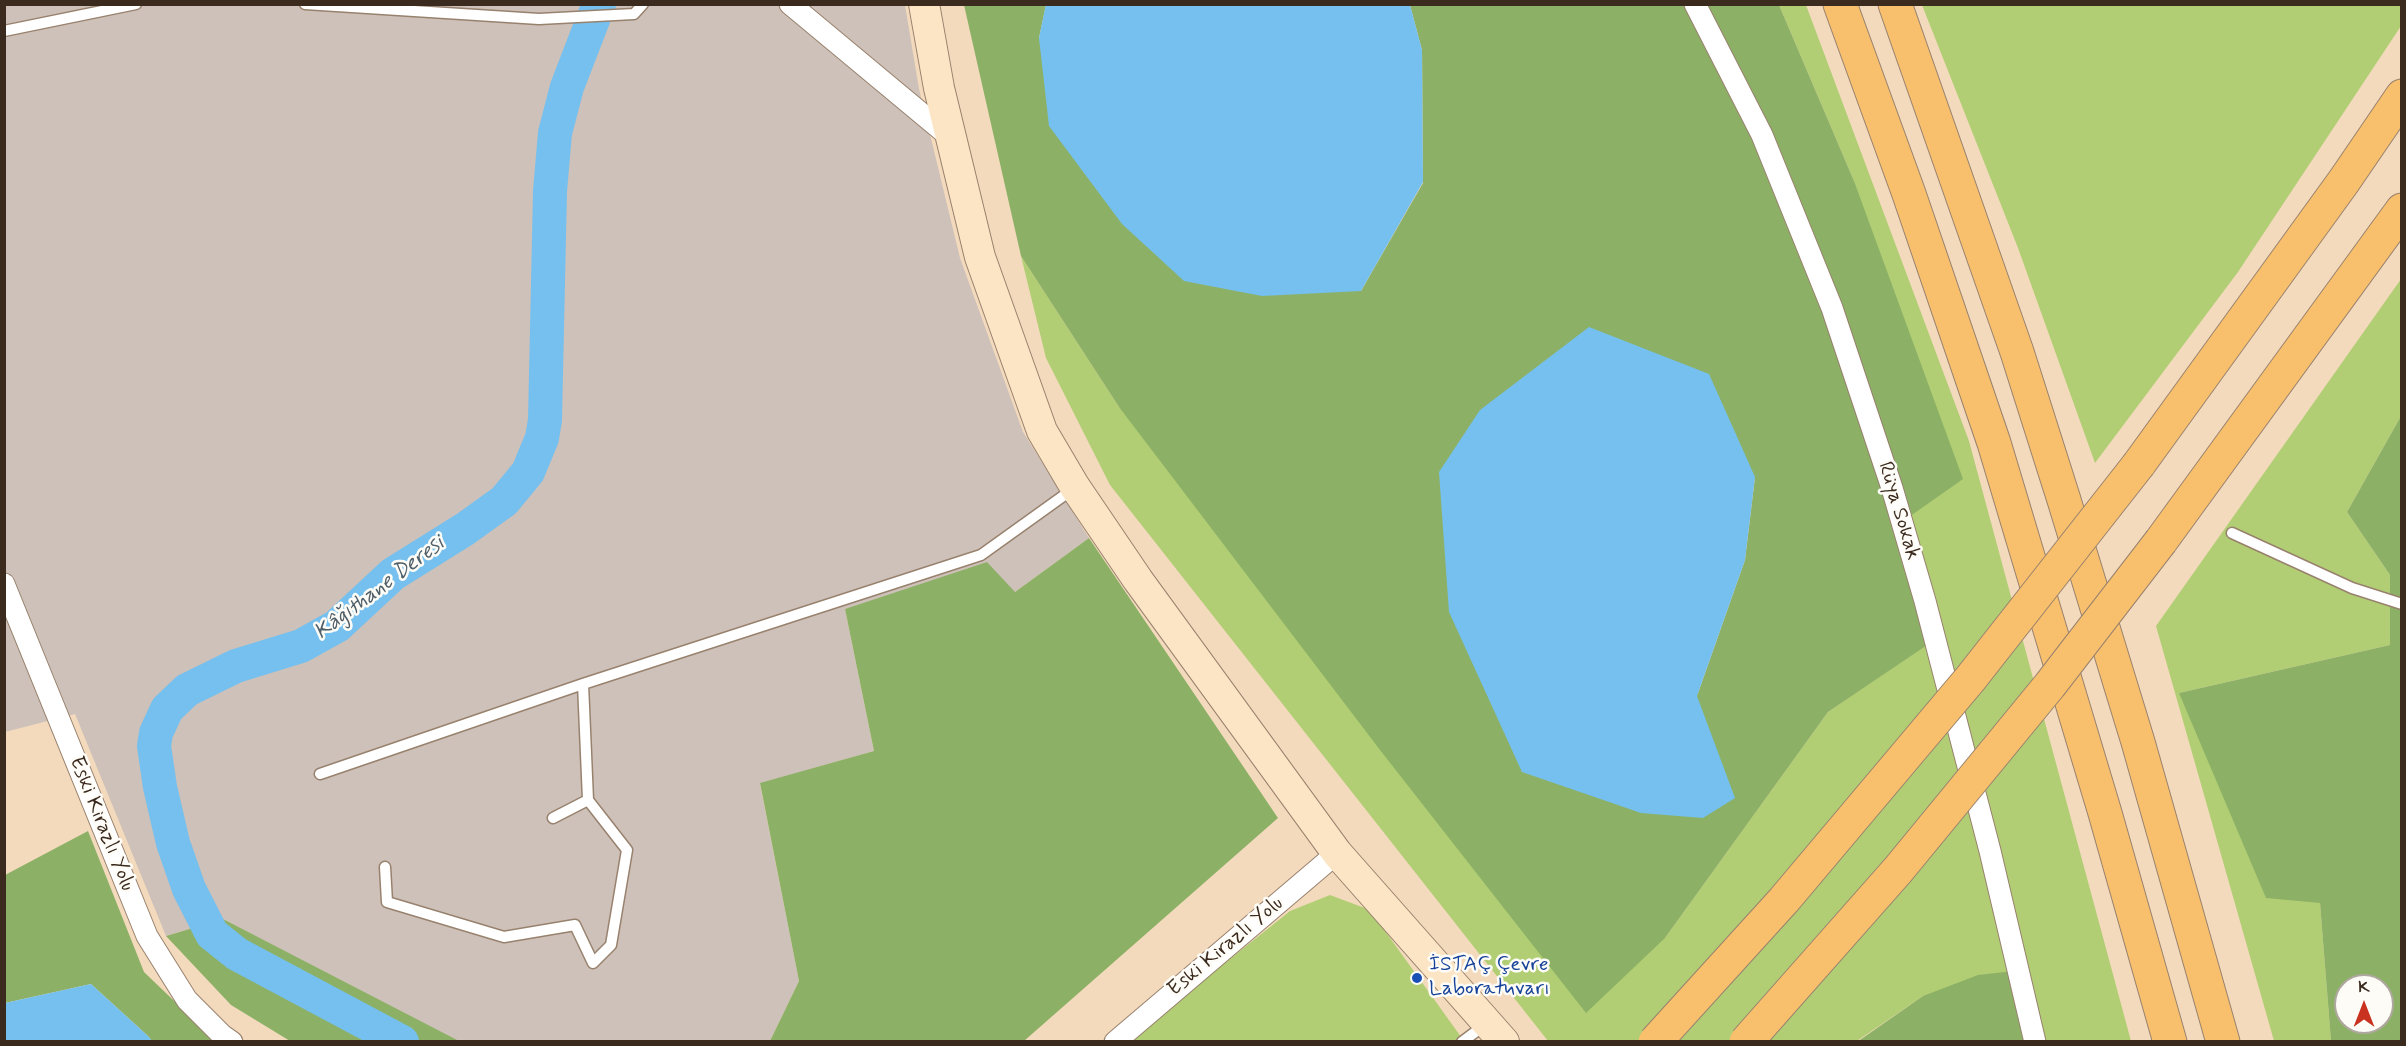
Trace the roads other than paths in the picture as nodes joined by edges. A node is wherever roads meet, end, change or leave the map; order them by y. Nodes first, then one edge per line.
1 (136, 4) edge
2 (305, 4) edge
3 (643, 4) edge
4 (790, 4) edge
5 (924, 4) edge
6 (1695, 4) edge
7 (1840, 4) edge
8 (1895, 4) edge
9 (4, 31) edge
10 (2402, 96) edge
11 (951, 138) junction
12 (2402, 210) edge
13 (1075, 487) junction
14 (2232, 533) dead end
15 (4, 584) edge
16 (2402, 604) edge
17 (583, 684) junction
18 (320, 774) dead end
19 (588, 800) junction
20 (553, 818) dead end
21 (1337, 853) junction
22 (385, 867) dead end
23 (1496, 1032) edge
24 (232, 1041) edge
25 (1115, 1041) edge
26 (1462, 1041) edge
27 (1655, 1041) edge
28 (1746, 1041) edge
29 (2035, 1041) edge
30 (2170, 1041) edge
31 (2223, 1041) edge

1 - 9 lane
2 - 3 lane
4 - 11 street
5 - 11 main road
6 - 29 street, Rüya Sokak
7 - 30 highway
8 - 31 highway
10 - 27 highway, bridge
11 - 13 main road
12 - 28 highway, bridge
13 - 17 lane
13 - 21 main road
14 - 16 lane
15 - 24 street, Eski Kirazlı Yolu
17 - 18 lane
17 - 19 lane
19 - 20 lane
19 - 22 lane
21 - 23 main road
21 - 25 street, Eski Kirazlı Yolu
23 - 26 lane

